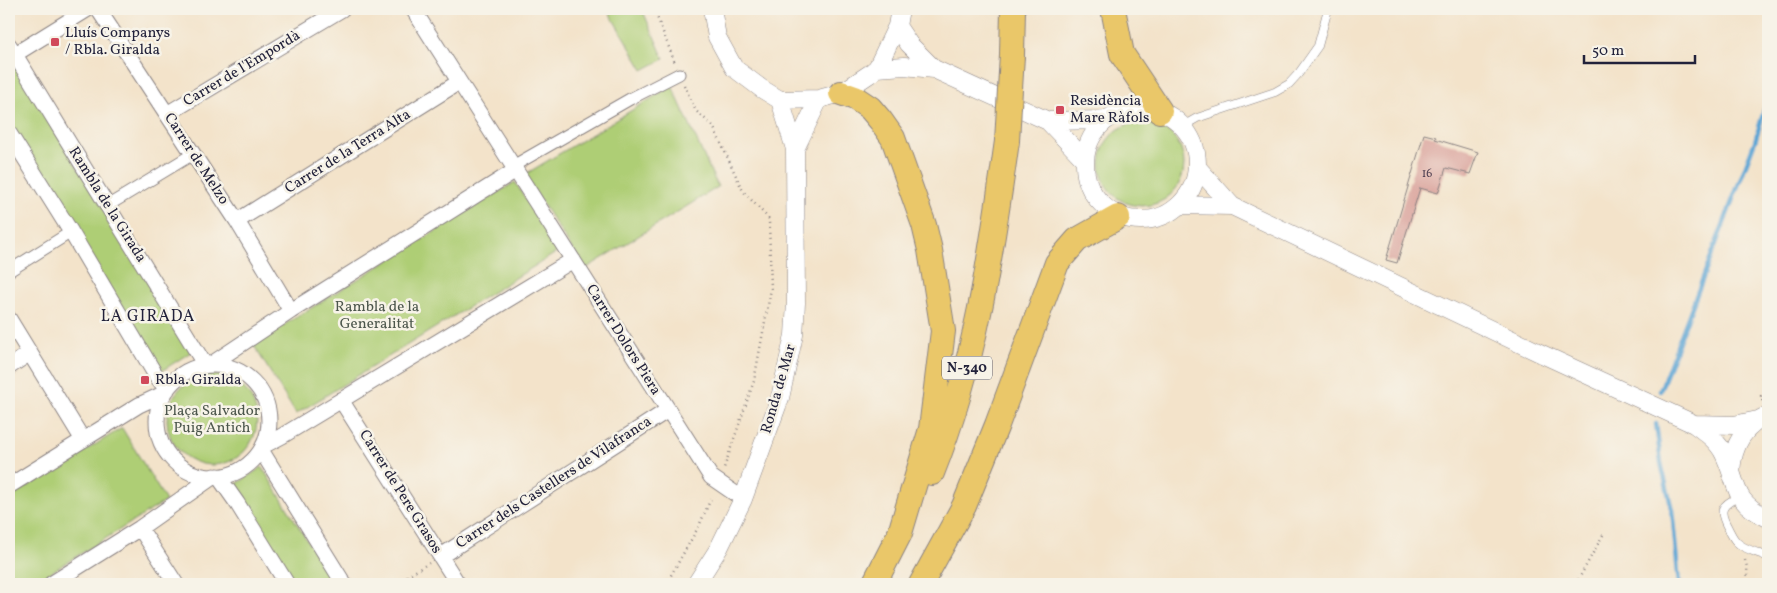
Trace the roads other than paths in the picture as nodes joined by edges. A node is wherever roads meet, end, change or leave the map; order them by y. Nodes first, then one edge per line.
1 (88, 9) edge
2 (98, 9) edge
3 (342, 9) edge
4 (413, 9) edge
5 (712, 9) edge
6 (1013, 9) edge
7 (1113, 9) edge
8 (1328, 9) edge
9 (898, 17) edge
10 (11, 53) edge
11 (877, 68) junction
12 (934, 69) junction
13 (679, 74) road end
14 (459, 82) junction
15 (830, 96) junction
16 (780, 100) junction
17 (1160, 111) junction
18 (167, 114) junction
19 (1107, 120) junction
20 (1048, 121) junction
21 (1183, 126) junction
22 (9, 132) edge
23 (795, 149) junction
24 (193, 154) junction
25 (1085, 160) junction
26 (1198, 167) junction
27 (514, 168) junction
28 (1180, 205) junction
29 (107, 206) junction
30 (1232, 206) junction
31 (1118, 217) junction
32 (237, 221) junction
33 (71, 232) junction
34 (573, 260) junction
35 (9, 270) edge
36 (292, 311) junction
37 (9, 319) edge
38 (30, 353) junction
39 (207, 365) junction
40 (9, 366) edge
41 (166, 391) junction
42 (341, 400) junction
43 (668, 410) junction
44 (1764, 418) edge
45 (1694, 424) junction
46 (83, 440) junction
47 (262, 448) junction
48 (1731, 471) junction
49 (216, 476) junction
50 (9, 486) edge
51 (1740, 496) junction
52 (743, 499) junction
53 (1768, 518) edge
54 (140, 528) junction
55 (440, 556) junction
56 (1768, 557) edge
57 (51, 584) edge
58 (176, 584) edge
59 (287, 584) edge
60 (344, 584) edge
61 (458, 584) edge
62 (696, 584) edge
63 (874, 584) edge
64 (888, 584) edge
65 (921, 584) edge

1 - 10 street
2 - 18 street, Carrer de Melzo
3 - 18 street, Carrer de l'Empordà
4 - 14 street, Carrer Dolors Piera
5 - 16 street
6 - 64 highway, N-340, bridge
7 - 17 highway
8 - 21 lane
9 - 11 street
9 - 12 street
10 - 29 street, Rambla de la Girada
11 - 12 street
11 - 15 street
12 - 20 street
13 - 27 street
14 - 27 street, Carrer Dolors Piera
14 - 32 street, Carrer de la Terra Alta
15 - 16 street
15 - 23 street, Ronda de Mar
15 - 63 highway
16 - 23 street, Ronda de Mar
17 - 19 street
17 - 21 street
18 - 24 street, Carrer de Melzo
19 - 20 street
19 - 25 street
20 - 25 street
21 - 26 street
22 - 33 street
23 - 52 street, Ronda de Mar
24 - 29 street
24 - 32 street, Carrer de Melzo
25 - 31 street
26 - 28 street
26 - 30 street
27 - 34 street, Carrer Dolors Piera
27 - 36 street
28 - 30 street
28 - 31 street
29 - 39 street, Rambla de la Girada
30 - 45 street
31 - 65 highway
32 - 36 street, Carrer de Melzo
33 - 35 street
33 - 41 street
34 - 42 street
34 - 43 street, Carrer Dolors Piera
36 - 39 street
37 - 38 street
38 - 40 street
38 - 46 street
39 - 41 street
39 - 47 street
41 - 46 street
41 - 49 street
42 - 47 street
42 - 55 street, Carrer de Pere Grasos
43 - 52 street, Carrer Dolors Piera
43 - 55 street, Carrer dels Castellers de Vilafranca
44 - 45 street
44 - 48 street
45 - 48 street
46 - 50 street
47 - 49 street
47 - 60 street
48 - 51 street
49 - 54 street
49 - 59 street
51 - 53 street
51 - 56 lane
52 - 62 street, Ronda de Mar
54 - 57 street
54 - 58 street
55 - 61 street, Carrer de Pere Grasos

